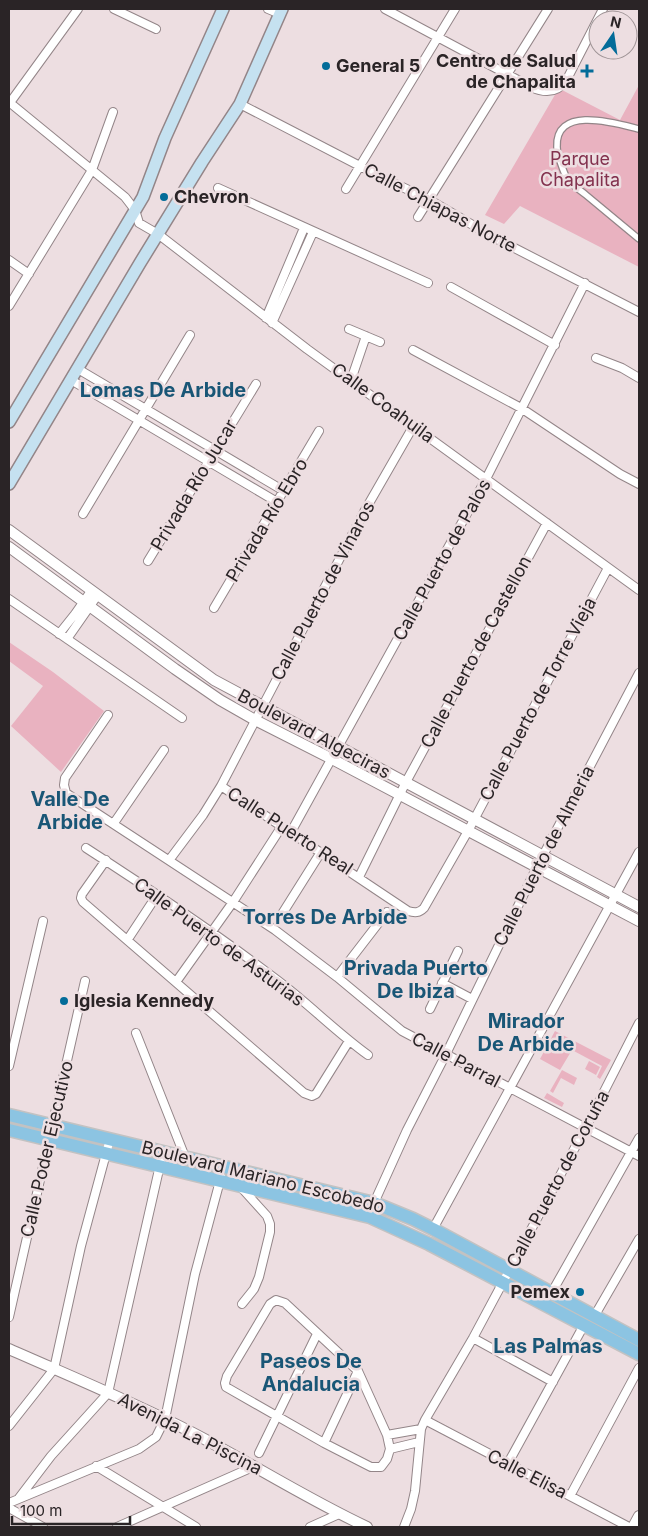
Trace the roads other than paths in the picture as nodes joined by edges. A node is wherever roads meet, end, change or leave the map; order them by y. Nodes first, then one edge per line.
1 (78, 9) edge
2 (114, 9) edge
3 (223, 9) edge
4 (268, 9) edge
5 (385, 9) edge
6 (455, 9) edge
7 (548, 9) edge
8 (604, 9) edge
9 (281, 11) edge
10 (156, 29) dead end
11 (438, 37) junction
12 (508, 74) junction
13 (9, 103) edge
14 (240, 104) junction
15 (113, 112) dead end
16 (639, 129) edge
17 (360, 166) junction
18 (92, 170) junction
19 (218, 188) dead end
20 (346, 189) dead end
21 (428, 199) junction
22 (135, 210) junction
23 (418, 217) dead end
24 (304, 228) junction
25 (313, 232) junction
26 (158, 234) junction
27 (639, 240) edge
28 (9, 260) edge
29 (29, 274) junction
30 (428, 283) dead end
31 (585, 283) junction
32 (451, 287) dead end
33 (9, 306) edge
34 (639, 312) edge
35 (269, 320) junction
36 (349, 329) dead end
37 (190, 335) dead end
38 (366, 336) junction
39 (380, 342) dead end
40 (555, 345) junction
41 (413, 350) dead end
42 (596, 358) dead end
43 (78, 369) junction
44 (639, 378) edge
45 (71, 380) junction
46 (351, 380) junction
47 (256, 384) dead end
48 (521, 408) junction
49 (146, 409) junction
50 (139, 420) junction
51 (9, 422) edge
52 (414, 425) junction
53 (320, 431) dead end
54 (215, 450) junction
55 (208, 461) junction
56 (486, 479) junction
57 (9, 484) edge
58 (639, 484) edge
59 (284, 491) junction
60 (277, 502) junction
61 (82, 514) dead end
62 (547, 523) junction
63 (9, 530) edge
64 (9, 547) edge
65 (148, 561) dead end
66 (608, 568) junction
67 (639, 590) edge
68 (94, 593) junction
69 (9, 599) edge
70 (87, 604) junction
71 (214, 608) dead end
72 (59, 634) junction
73 (66, 639) junction
74 (639, 673) edge
75 (262, 707) junction
76 (108, 715) dead end
77 (182, 718) dead end
78 (255, 720) junction
79 (339, 746) junction
80 (164, 750) dead end
81 (332, 759) junction
82 (406, 782) junction
83 (221, 786) junction
84 (400, 795) junction
85 (474, 820) junction
86 (114, 824) junction
87 (282, 826) junction
88 (468, 831) junction
89 (291, 832) junction
90 (86, 848) dead end
91 (321, 852) junction
92 (639, 852) edge
93 (542, 856) junction
94 (170, 859) junction
95 (106, 860) junction
96 (537, 867) junction
97 (359, 877) junction
98 (617, 894) junction
99 (157, 896) junction
100 (233, 902) junction
101 (610, 906) junction
102 (639, 907) edge
103 (408, 911) joint
104 (387, 912) dead end
105 (282, 914) dead end
106 (639, 921) edge
107 (43, 922) dead end
108 (212, 933) junction
109 (128, 939) junction
110 (458, 951) dead end
111 (338, 977) junction
112 (85, 981) dead end
113 (176, 982) junction
114 (442, 983) junction
115 (472, 999) junction
116 (430, 1009) dead end
117 (639, 1023) edge
118 (136, 1033) dead end
119 (349, 1042) junction
120 (446, 1054) junction
121 (368, 1055) dead end
122 (9, 1066) edge
123 (511, 1088) junction
124 (9, 1115) edge
125 (52, 1125) junction
126 (586, 1127) junction
127 (9, 1130) edge
128 (639, 1138) edge
129 (49, 1139) junction
130 (110, 1139) junction
131 (163, 1152) junction
132 (106, 1153) junction
133 (636, 1154) edge
134 (185, 1157) junction
135 (160, 1166) junction
136 (226, 1167) junction
137 (220, 1181) junction
138 (239, 1185) junction
139 (374, 1203) junction
140 (433, 1229) junction
141 (639, 1239) edge
142 (509, 1270) junction
143 (502, 1283) junction
144 (552, 1292) junction
145 (242, 1304) dead end
146 (595, 1315) junction
147 (9, 1317) edge
148 (584, 1325) junction
149 (317, 1334) junction
150 (473, 1338) junction
151 (639, 1340) edge
152 (9, 1350) edge
153 (639, 1354) edge
154 (639, 1368) edge
155 (54, 1369) junction
156 (358, 1371) junction
157 (553, 1382) junction
158 (108, 1393) junction
159 (276, 1417) junction
160 (165, 1419) junction
161 (425, 1420) junction
162 (9, 1426) edge
163 (421, 1429) junction
164 (386, 1435) junction
165 (419, 1442) junction
166 (324, 1443) junction
167 (390, 1449) junction
168 (259, 1453) dead end
169 (507, 1465) junction
170 (96, 1466) junction
171 (255, 1466) junction
172 (570, 1496) junction
173 (17, 1499) junction
174 (9, 1503) edge
175 (9, 1508) edge
176 (163, 1508) junction
177 (339, 1514) junction
178 (639, 1516) edge
179 (43, 1527) edge
180 (117, 1527) edge
181 (196, 1527) edge
182 (310, 1527) edge
183 (367, 1527) edge
184 (404, 1527) edge
185 (629, 1527) edge
186 (633, 1527) edge

1 - 13 street
2 - 10 street
3 - 22 main road
4 - 9 street
5 - 11 street
6 - 11 street
7 - 12 street
8 - 12 street
9 - 14 main road
11 - 12 street
11 - 17 street
12 - 21 street
13 - 18 street, Calle Coahuila
14 - 17 street, Calle Chiapas Norte
14 - 26 main road
15 - 18 street
16 - 27 street
17 - 20 street
17 - 21 street, Calle Chiapas Norte
18 - 22 street, Calle Coahuila
18 - 29 street
19 - 24 street
21 - 23 street
21 - 31 street, Calle Chiapas Norte
22 - 26 street, Calle Coahuila
22 - 51 main road
24 - 25 street
24 - 35 street
25 - 30 street
25 - 35 street
26 - 35 street, Calle Coahuila
26 - 43 main road
28 - 29 street
29 - 33 street
31 - 34 street, Calle Chiapas Norte
31 - 40 street, Calle Puerto de Palos
32 - 40 street
35 - 46 street, Calle Coahuila
36 - 38 street
37 - 49 street
38 - 39 street
38 - 46 street
40 - 48 street, Calle Puerto de Palos
41 - 48 street
42 - 44 street
43 - 45 main road
43 - 49 street
45 - 50 street
45 - 57 main road
46 - 52 street, Calle Coahuila
47 - 54 street, Privada Río Jucar
48 - 56 street, Calle Puerto de Palos
48 - 58 street
49 - 50 street
49 - 54 street
50 - 55 street
50 - 61 street
52 - 56 street, Calle Coahuila
52 - 75 street, Calle Puerto de Vinaros
53 - 59 street, Privada Río Ebro
54 - 55 street, Privada Río Jucar
54 - 59 street
55 - 60 street
55 - 65 street, Privada Río Jucar
56 - 62 street, Calle Coahuila
56 - 79 street, Calle Puerto de Palos
59 - 60 street, Privada Río Ebro
60 - 71 street, Privada Río Ebro
62 - 66 street, Calle Coahuila
62 - 82 street, Calle Puerto de Castellon
63 - 68 street, Boulevard Algeciras
64 - 70 street, Boulevard Algeciras
66 - 67 street, Calle Coahuila
66 - 85 street, Calle Puerto de Torre Vieja
68 - 70 street
68 - 75 street, Boulevard Algeciras
69 - 72 street
70 - 72 street
70 - 73 street
70 - 78 street, Boulevard Algeciras
72 - 73 street
73 - 77 street
74 - 93 street, Calle Puerto de Almeria
75 - 78 street, Calle Puerto de Vinaros
75 - 79 street, Boulevard Algeciras
76 - 86 street, Calle Parral
78 - 81 street, Boulevard Algeciras
78 - 83 street, Calle Puerto de Vinaros
79 - 81 street, Calle Puerto de Palos
79 - 82 street, Boulevard Algeciras
80 - 86 street
81 - 84 street, Boulevard Algeciras
81 - 89 street, Calle Puerto de Palos
82 - 84 street, Calle Puerto de Castellon
82 - 85 street, Boulevard Algeciras
83 - 87 street, Calle Puerto Real
83 - 94 street, Calle Puerto de Vinaros
84 - 88 street, Boulevard Algeciras
84 - 97 street, Calle Puerto de Castellon
85 - 88 street, Calle Puerto de Torre Vieja
85 - 93 street, Boulevard Algeciras
86 - 94 street, Calle Parral
87 - 89 street, Calle Puerto Real
87 - 100 street
88 - 96 street, Boulevard Algeciras
88 - 103 street, Calle Puerto de Torre Vieja
89 - 91 street, Calle Puerto Real
90 - 95 street, Calle Puerto de Asturias
91 - 97 street, Calle Puerto Real
91 - 105 street
92 - 98 street
93 - 96 street, Calle Puerto de Almeria
93 - 98 street, Boulevard Algeciras
94 - 100 street, Calle Parral
95 - 99 street, Calle Puerto de Asturias
95 - 109 street
96 - 101 street, Boulevard Algeciras
96 - 115 street, Calle Puerto de Almeria
97 - 103 street, Calle Puerto Real
98 - 101 street
98 - 102 street, Boulevard Algeciras
99 - 108 street, Calle Puerto de Asturias
99 - 109 street
100 - 108 street
100 - 111 street, Calle Parral
101 - 106 street, Boulevard Algeciras
101 - 123 street
104 - 111 street
107 - 122 street
108 - 113 street
108 - 119 street, Calle Puerto de Asturias
109 - 113 street
110 - 114 street
111 - 120 street, Calle Parral
112 - 125 street, Calle Poder Ejecutivo
113 - 119 street
114 - 115 street
114 - 116 street
115 - 120 street, Calle Puerto de Almeria
117 - 126 street, Calle Puerto de Coruña
118 - 134 street
119 - 121 street, Calle Puerto de Asturias
120 - 123 street, Calle Parral
120 - 139 street, Calle Puerto de Almeria
123 - 126 street, Calle Parral
123 - 140 street
124 - 125 main road, Boulevard Mariano Escobedo
125 - 129 street, Calle Poder Ejecutivo
125 - 130 main road, Boulevard Mariano Escobedo
126 - 133 street, Calle Parral
126 - 142 street, Calle Puerto de Coruña
127 - 129 main road, Boulevard Mariano Escobedo
128 - 133 street
129 - 132 main road, Boulevard Mariano Escobedo
129 - 147 street, Calle Poder Ejecutivo
130 - 131 main road, Boulevard Mariano Escobedo
130 - 132 street
131 - 134 main road, Boulevard Mariano Escobedo
131 - 135 street
132 - 135 main road, Boulevard Mariano Escobedo
132 - 155 street
133 - 144 street
134 - 136 main road, Boulevard Mariano Escobedo
135 - 137 main road, Boulevard Mariano Escobedo
135 - 158 street
136 - 137 street
136 - 138 street
136 - 139 main road, Boulevard Mariano Escobedo
137 - 138 main road, Boulevard Mariano Escobedo
137 - 160 street
138 - 143 main road, Boulevard Mariano Escobedo
138 - 145 street
139 - 140 main road, Boulevard Mariano Escobedo
140 - 142 main road, Boulevard Mariano Escobedo
141 - 146 street
142 - 143 street, Calle Puerto de Coruña
142 - 144 main road, Boulevard Mariano Escobedo
143 - 148 main road, Boulevard Mariano Escobedo
143 - 150 street, Calle Puerto de Coruña
144 - 146 main road, Boulevard Mariano Escobedo
146 - 151 main road, Boulevard Mariano Escobedo
148 - 153 main road, Boulevard Mariano Escobedo
148 - 157 street
149 - 156 street
149 - 159 street
149 - 159 street
150 - 157 street
150 - 161 street, Calle Puerto de Coruña
152 - 155 street, Avenida La Piscina
154 - 172 street
155 - 158 street, Avenida La Piscina
155 - 162 street
156 - 164 street
156 - 166 street
157 - 169 street
158 - 160 street, Avenida La Piscina
158 - 173 street
159 - 166 street
159 - 168 street
160 - 170 street
160 - 171 street, Avenida La Piscina
161 - 163 street, Calle Puerto de Coruña
161 - 169 street, Calle Elisa
163 - 164 street
163 - 165 street, Calle Puerto de Coruña
164 - 167 street
165 - 167 street
165 - 184 street, Calle Puerto de Coruña
166 - 167 street
169 - 172 street, Calle Elisa
170 - 173 street
170 - 176 street
171 - 176 street
171 - 177 street, Avenida La Piscina
172 - 185 street, Calle Elisa
173 - 174 street
175 - 179 street
176 - 180 street
176 - 181 street
177 - 182 street
177 - 183 street, Avenida La Piscina
178 - 186 street

